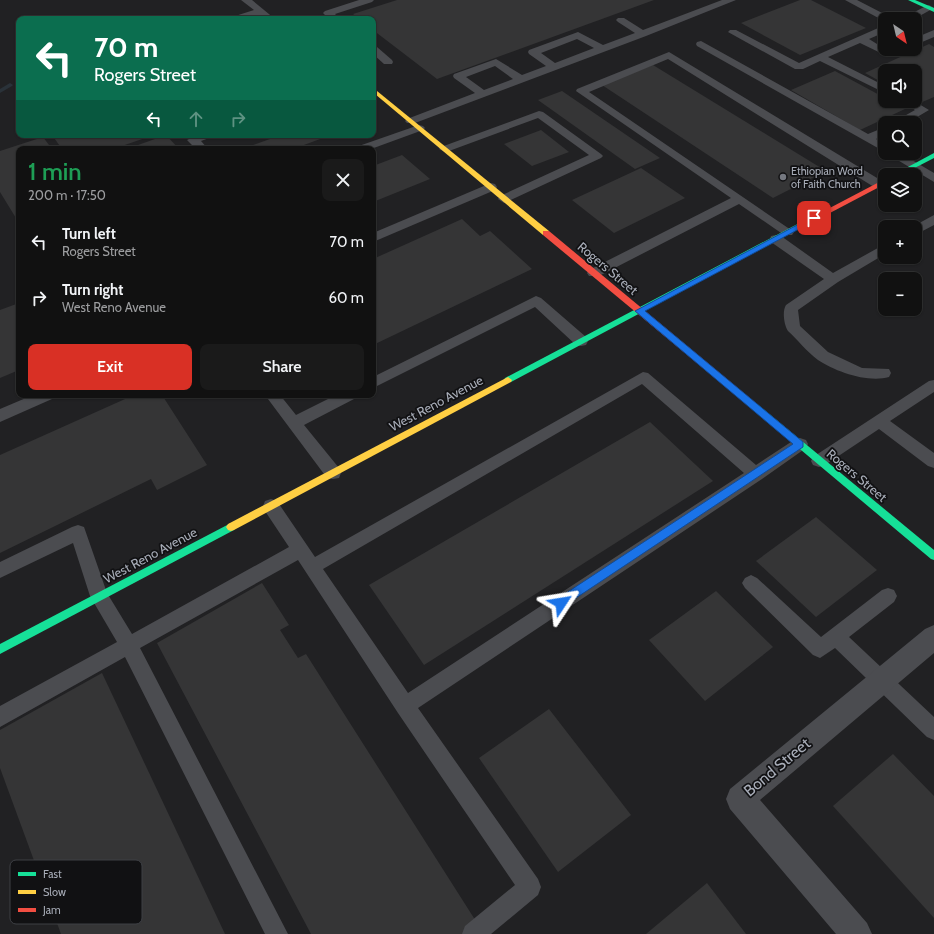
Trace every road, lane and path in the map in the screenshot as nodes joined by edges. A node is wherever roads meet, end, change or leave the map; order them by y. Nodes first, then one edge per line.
1 (246, 0) edge
2 (369, 0) edge
3 (731, 0) edge
4 (850, 0) edge
5 (911, 0) edge
6 (932, 9) edge
7 (261, 11) junction
8 (922, 13) edge
9 (878, 15) edge
10 (245, 16) edge
11 (267, 16) edge
12 (332, 16) edge
13 (621, 20) dead end
14 (878, 31) edge
15 (733, 32) dead end
16 (643, 34) junction
17 (933, 35) edge
18 (861, 39) junction
19 (922, 39) edge
20 (701, 44) dead end
21 (878, 48) edge
22 (602, 49) junction
23 (376, 52) edge
24 (820, 56) junction
25 (388, 62) dead end
26 (554, 67) junction
27 (522, 80) junction
28 (878, 86) edge
29 (376, 93) edge
30 (484, 94) junction
31 (929, 108) edge
32 (912, 116) edge
33 (415, 125) junction
34 (878, 134) edge
35 (199, 138) edge
36 (867, 139) junction
37 (878, 145) edge
38 (199, 146) edge
39 (367, 146) edge
40 (445, 149) junction
41 (934, 155) edge
42 (904, 160) edge
43 (914, 166) junction
44 (910, 168) edge
45 (934, 178) edge
46 (878, 181) edge
47 (878, 185) edge
48 (491, 187) junction
49 (504, 199) junction
50 (739, 199) junction
51 (934, 220) edge
52 (922, 227) edge
53 (788, 232) junction
54 (376, 237) edge
55 (776, 239) junction
56 (878, 252) edge
57 (594, 273) junction
58 (833, 279) junction
59 (639, 311) junction
60 (581, 341) junction
61 (884, 373) dead end
62 (376, 381) edge
63 (934, 385) edge
64 (40, 398) edge
65 (274, 398) edge
66 (344, 398) edge
67 (0, 416) edge
68 (879, 421) junction
69 (294, 423) junction
70 (800, 444) junction
71 (819, 461) junction
72 (934, 462) edge
73 (333, 473) junction
74 (756, 474) junction
75 (271, 506) junction
76 (300, 550) junction
77 (934, 556) edge
78 (312, 567) junction
79 (0, 570) edge
80 (751, 583) dead end
81 (99, 596) junction
82 (888, 596) dead end
83 (836, 637) junction
84 (934, 637) edge
85 (129, 645) junction
86 (0, 649) edge
87 (882, 681) junction
88 (405, 706) junction
89 (0, 717) edge
90 (934, 730) edge
91 (277, 934) edge
92 (473, 934) edge
93 (856, 934) edge

1 - 7 lane
2 - 12 lane
3 - 16 lane
4 - 9 lane
5 - 6 street
6 - 8 lane
7 - 10 lane
7 - 11 lane
13 - 16 lane
14 - 18 lane
15 - 24 lane
16 - 22 lane
17 - 19 lane
18 - 21 lane
18 - 24 lane
20 - 36 lane
22 - 26 lane
22 - 26 lane
23 - 25 lane
24 - 28 lane
26 - 27 lane
27 - 30 lane
27 - 30 lane
29 - 33 street, Rogers Street
30 - 33 lane
31 - 32 lane
33 - 39 lane
33 - 40 street, Rogers Street
34 - 36 lane
35 - 38 lane
36 - 37 lane
40 - 48 street, Rogers Street
40 - 49 lane
41 - 43 street
42 - 43 lane
43 - 44 street
43 - 45 lane
46 - 50 lane
47 - 53 street, West Reno Avenue
48 - 49 street, Rogers Street
48 - 54 lane
49 - 57 street, Rogers Street
50 - 53 lane
50 - 57 lane
51 - 52 lane
53 - 55 street, West Reno Avenue
55 - 58 lane
55 - 59 street, West Reno Avenue
56 - 58 lane
57 - 59 street, Rogers Street
58 - 61 lane
59 - 60 street, West Reno Avenue
59 - 70 street, Rogers Street
60 - 62 lane
60 - 73 street, West Reno Avenue
63 - 68 lane
64 - 67 lane
65 - 69 lane
66 - 69 lane
68 - 71 lane
68 - 72 lane
69 - 73 lane
70 - 71 street, Rogers Street
70 - 74 lane
71 - 77 street, Rogers Street
73 - 75 street, West Reno Avenue
74 - 78 lane
74 - 88 lane
75 - 76 lane
75 - 81 street, West Reno Avenue
76 - 78 lane
76 - 85 lane
78 - 88 lane
79 - 81 lane
80 - 83 lane
81 - 85 lane
81 - 86 street, West Reno Avenue
82 - 83 lane
83 - 87 lane
84 - 87 street, Bond Street
85 - 89 lane
85 - 91 lane
87 - 90 lane
87 - 93 street, Bond Street
88 - 92 lane

